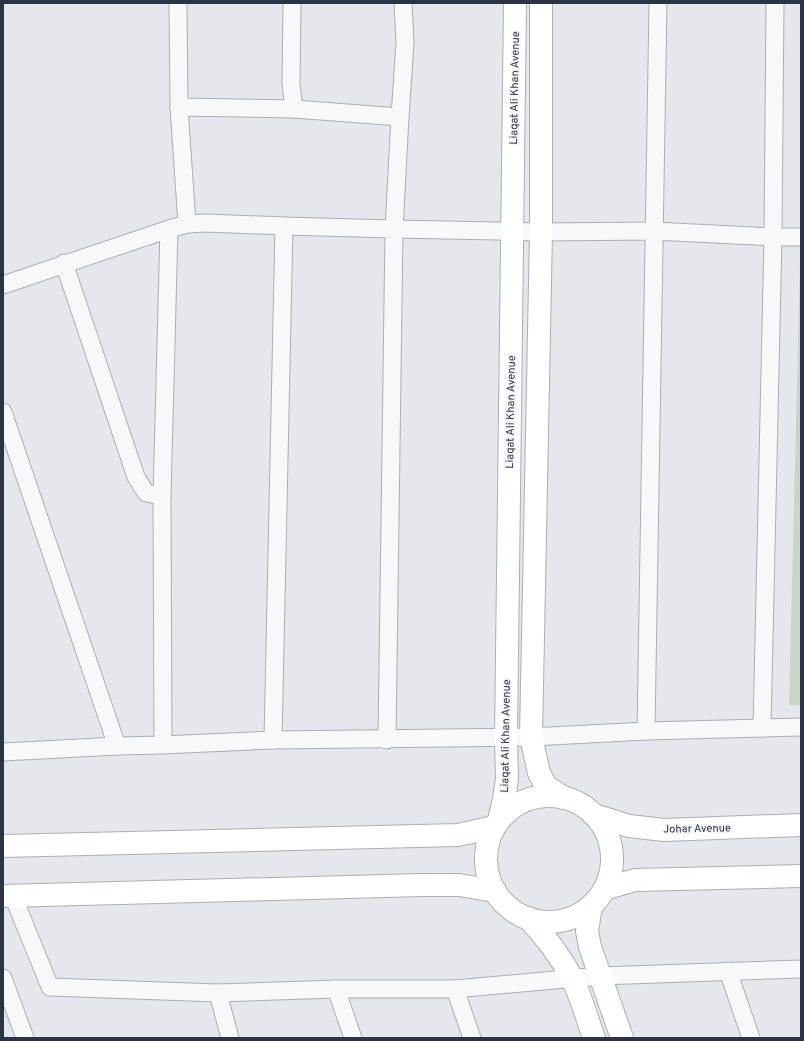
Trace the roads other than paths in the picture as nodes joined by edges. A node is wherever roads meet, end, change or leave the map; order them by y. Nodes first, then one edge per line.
1 (178, 3) edge
2 (292, 3) edge
3 (403, 3) edge
4 (515, 3) edge
5 (541, 3) edge
6 (658, 3) edge
7 (774, 3) edge
8 (178, 107) junction
9 (294, 109) junction
10 (400, 117) junction
11 (187, 224) junction
12 (284, 226) junction
13 (169, 229) junction
14 (394, 229) junction
15 (512, 232) junction
16 (541, 232) junction
17 (654, 232) junction
18 (773, 237) junction
19 (801, 237) edge
20 (64, 263) junction
21 (3, 285) edge
22 (3, 412) edge
23 (162, 496) junction
24 (801, 727) edge
25 (762, 728) junction
26 (646, 731) junction
27 (506, 737) junction
28 (531, 737) junction
29 (273, 740) junction
30 (387, 740) junction
31 (163, 745) junction
32 (117, 746) junction
33 (3, 752) edge
34 (564, 798) junction
35 (594, 815) junction
36 (497, 824) junction
37 (801, 825) edge
38 (3, 846) edge
39 (801, 876) edge
40 (495, 891) junction
41 (8, 896) edge
42 (597, 898) junction
43 (528, 918) junction
44 (801, 969) edge
45 (728, 971) junction
46 (600, 976) junction
47 (3, 978) edge
48 (573, 979) junction
49 (336, 989) junction
50 (455, 989) junction
51 (218, 993) junction
52 (25, 1038) edge
53 (230, 1038) edge
54 (353, 1038) edge
55 (472, 1038) edge
56 (594, 1038) edge
57 (622, 1038) edge
58 (751, 1038) edge

1 - 8 street
2 - 9 street
3 - 10 street
4 - 15 street, Liaqat Ali Khan Avenue
5 - 16 street
6 - 17 street
7 - 18 street
8 - 9 street
8 - 11 street
9 - 10 street
10 - 14 street
11 - 12 street
11 - 13 street
12 - 14 street
12 - 29 street
13 - 20 street
13 - 23 street
14 - 15 street
14 - 30 street
15 - 16 street
15 - 27 street, Liaqat Ali Khan Avenue
16 - 17 street
16 - 28 street
17 - 18 street
17 - 26 street
18 - 19 street
18 - 25 street
20 - 21 street
20 - 23 street
22 - 32 street
23 - 31 street
24 - 25 street
25 - 26 street
26 - 28 street
27 - 28 street
27 - 30 street
27 - 36 street, Liaqat Ali Khan Avenue
28 - 34 street
29 - 30 street
29 - 31 street
31 - 32 street
32 - 33 street
34 - 35 street
34 - 36 street
35 - 37 street, Johar Avenue
35 - 42 street
36 - 38 street
36 - 40 street
39 - 42 street
40 - 41 street
40 - 43 street
41 - 51 street
42 - 43 street
42 - 46 street
43 - 48 street
44 - 45 street
45 - 46 street
45 - 58 street
46 - 48 street
46 - 57 street
47 - 52 street
48 - 50 street
48 - 56 street
49 - 50 street
49 - 51 street
49 - 54 street
50 - 55 street
51 - 53 street

